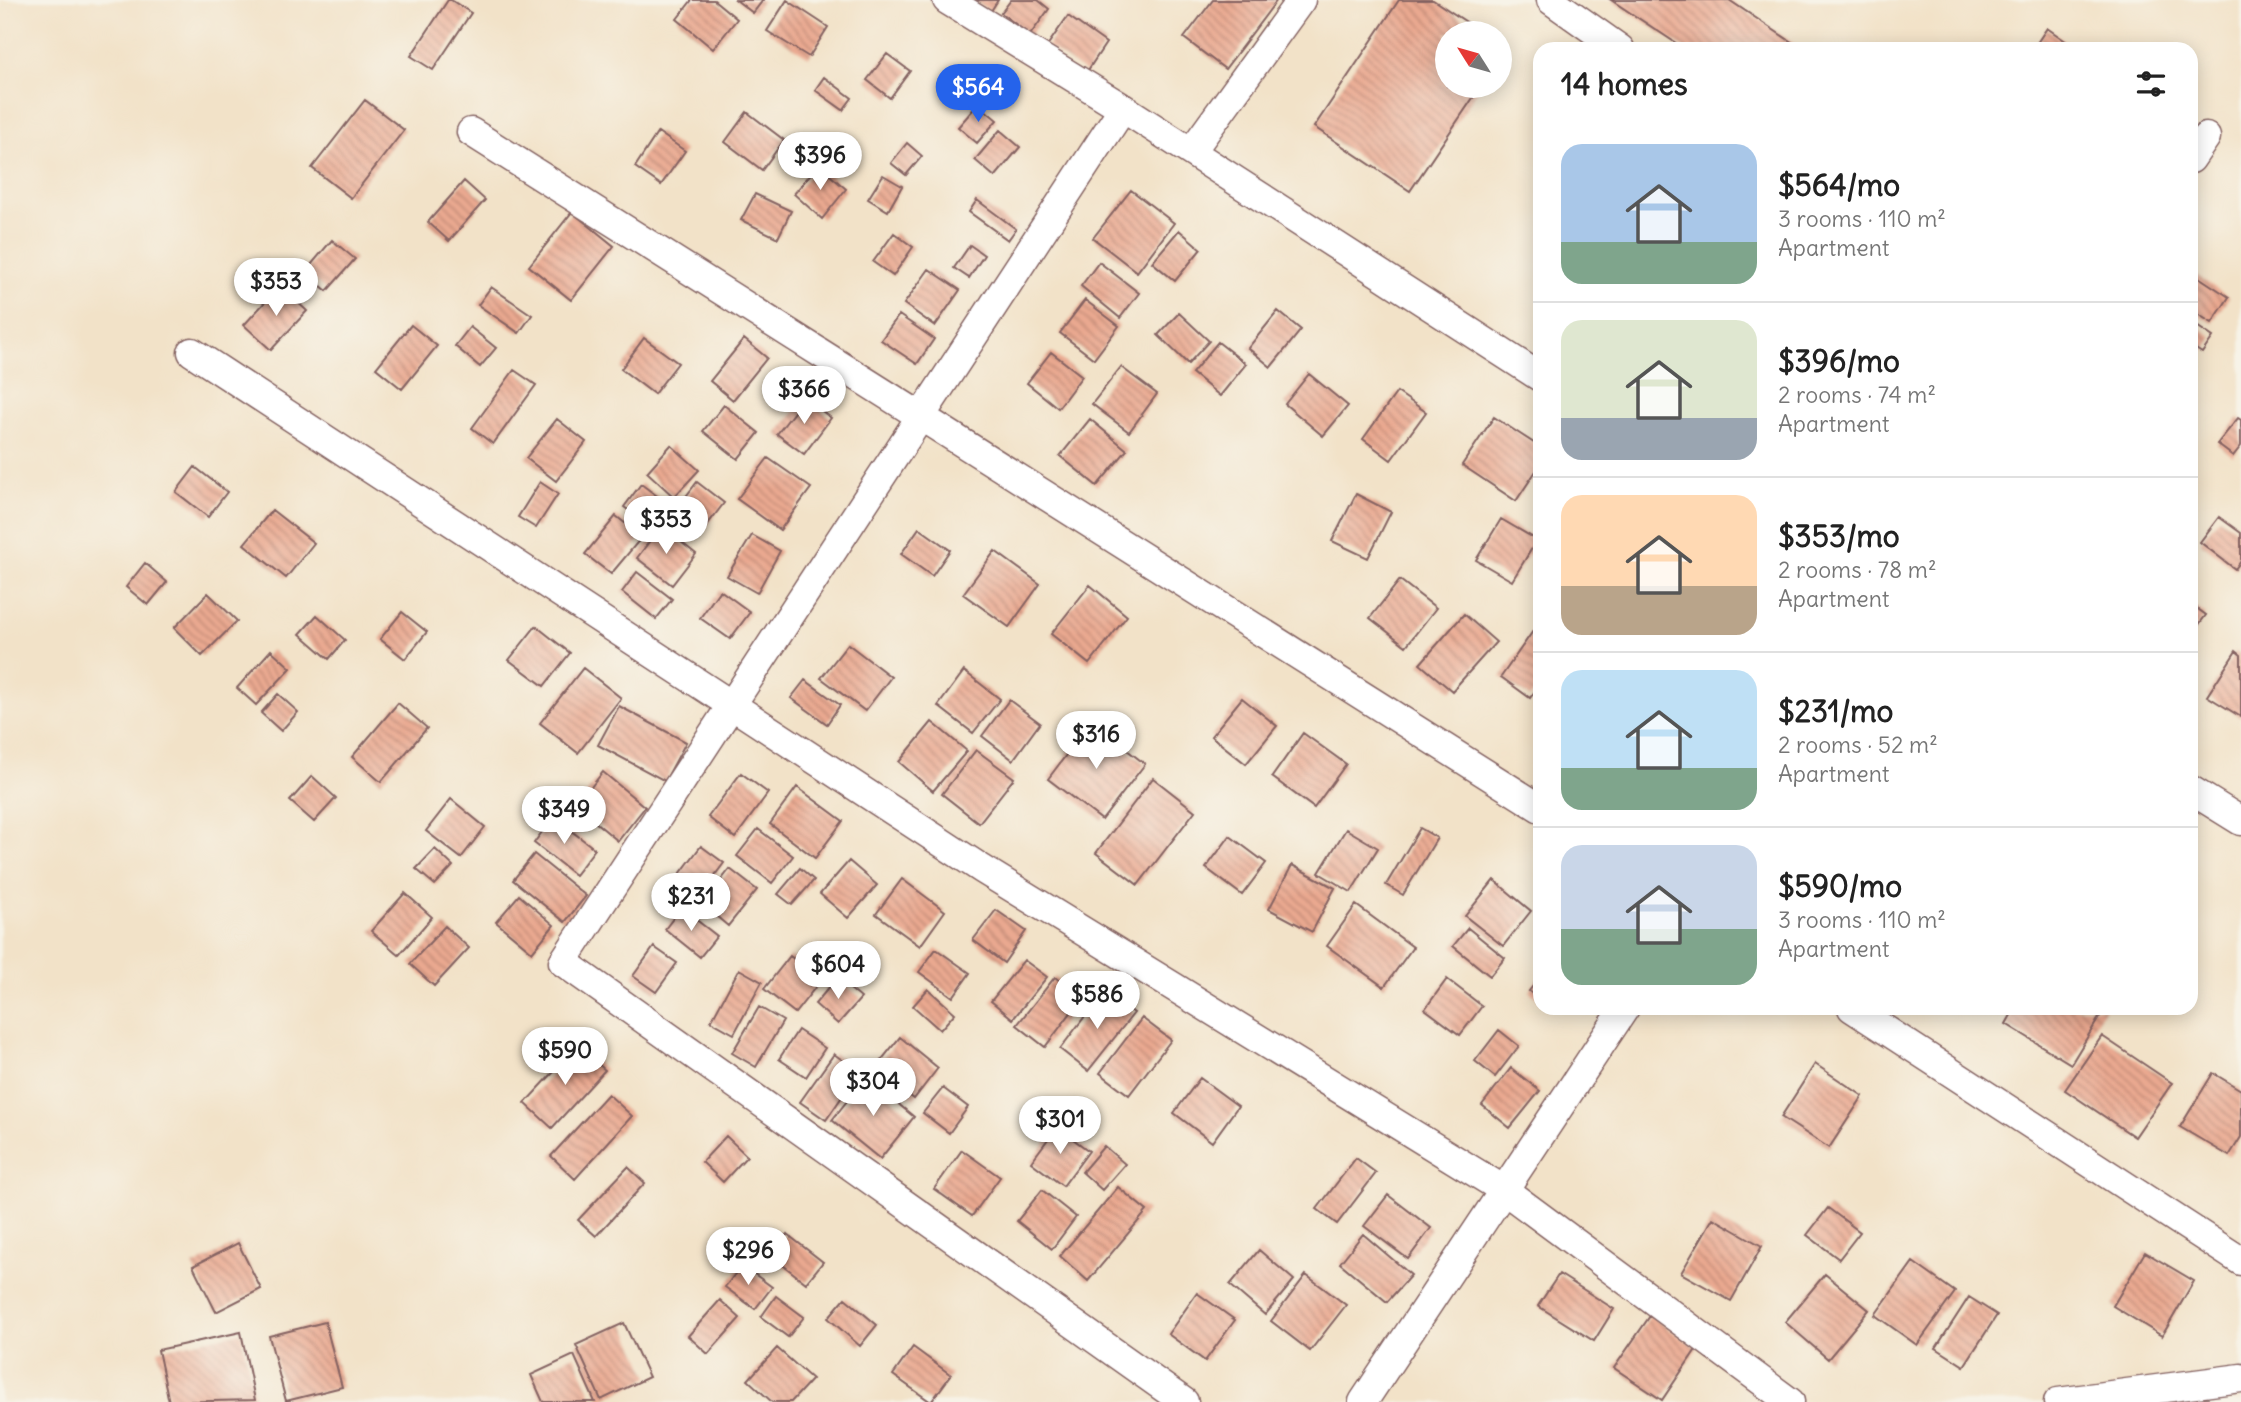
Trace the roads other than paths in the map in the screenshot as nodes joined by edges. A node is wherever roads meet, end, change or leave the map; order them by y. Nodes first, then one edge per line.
1 (947, 0) edge
2 (1301, 0) edge
3 (1550, 0) edge
4 (1610, 42) edge
5 (1123, 108) junction
6 (471, 132) dead end
7 (1191, 152) junction
8 (192, 352) dead end
9 (1533, 372) edge
10 (921, 417) junction
11 (731, 705) junction
12 (2198, 794) edge
13 (1533, 804) edge
14 (2241, 821) edge
15 (1620, 1015) edge
16 (1863, 1015) edge
17 (1504, 1190) junction
18 (2241, 1261) edge
19 (2241, 1378) edge
20 (1184, 1402) edge
21 (1363, 1402) edge
22 (1790, 1402) edge
23 (2058, 1402) edge

1 - 5 street
2 - 7 street
3 - 4 street
5 - 7 street
5 - 10 street
6 - 10 street
7 - 9 street
8 - 11 street
10 - 11 street
10 - 13 street
11 - 17 street
11 - 20 street
12 - 14 street
15 - 17 street
16 - 18 street
17 - 21 street
17 - 22 street
19 - 23 street

